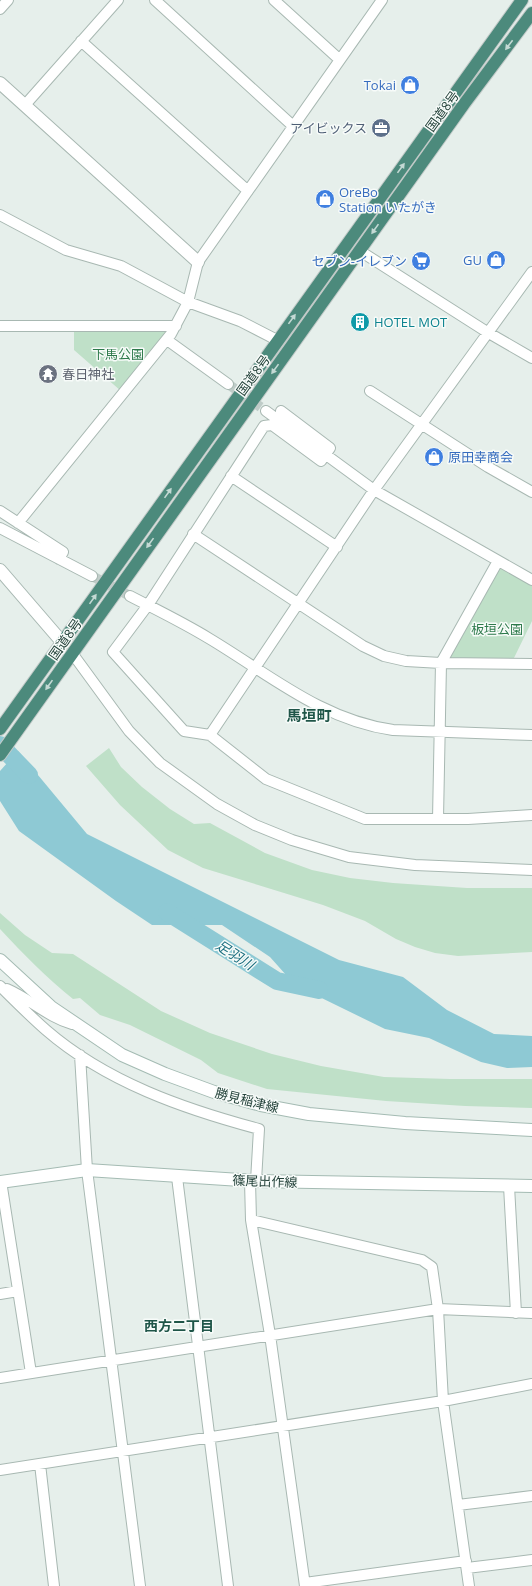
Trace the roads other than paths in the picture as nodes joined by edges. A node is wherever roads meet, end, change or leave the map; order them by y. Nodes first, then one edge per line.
1 (8, 0) edge
2 (118, 0) edge
3 (155, 0) edge
4 (274, 0) edge
5 (382, 0) edge
6 (522, 0) edge
7 (0, 9) edge
8 (532, 13) edge
9 (82, 41) junction
10 (340, 60) junction
11 (0, 83) edge
12 (24, 105) junction
13 (293, 126) junction
14 (248, 191) junction
15 (0, 215) edge
16 (360, 251) junction
17 (198, 262) junction
18 (532, 272) edge
19 (188, 302) junction
20 (0, 326) edge
21 (176, 326) junction
22 (487, 332) junction
23 (167, 340) junction
24 (277, 340) junction
25 (532, 358) edge
26 (228, 384) tunnel mouth
27 (370, 391) dead end
28 (266, 411) tunnel mouth
29 (281, 411) dead end
30 (422, 425) junction
31 (326, 455) junction
32 (231, 476) junction
33 (374, 490) junction
34 (532, 492) edge
35 (0, 511) edge
36 (18, 523) junction
37 (0, 528) edge
38 (193, 534) junction
39 (337, 547) junction
40 (59, 559) junction
41 (498, 561) junction
42 (0, 570) edge
43 (92, 576) tunnel mouth
44 (532, 580) edge
45 (130, 596) tunnel mouth
46 (299, 604) junction
47 (148, 605) junction
48 (62, 642) junction
49 (72, 653) junction
50 (441, 663) junction
51 (532, 664) edge
52 (256, 668) junction
53 (0, 728) edge
54 (440, 732) junction
55 (210, 735) junction
56 (532, 736) edge
57 (0, 755) edge
58 (532, 814) edge
59 (438, 819) junction
60 (532, 870) edge
61 (0, 960) edge
62 (0, 986) edge
63 (80, 1027) junction
64 (80, 1056) junction
65 (532, 1130) edge
66 (88, 1170) junction
67 (178, 1177) junction
68 (253, 1181) junction
69 (0, 1182) edge
70 (509, 1186) junction
71 (532, 1186) edge
72 (251, 1220) junction
73 (18, 1291) junction
74 (0, 1294) edge
75 (438, 1309) junction
76 (516, 1313) junction
77 (532, 1313) edge
78 (270, 1335) junction
79 (198, 1346) junction
80 (111, 1360) junction
81 (31, 1373) junction
82 (0, 1378) edge
83 (532, 1384) edge
84 (443, 1400) junction
85 (282, 1426) junction
86 (210, 1437) junction
87 (123, 1451) junction
88 (40, 1464) junction
89 (0, 1470) edge
90 (532, 1496) edge
91 (458, 1505) junction
92 (532, 1560) edge
93 (466, 1564) junction
94 (305, 1584) edge
95 (54, 1586) edge
96 (140, 1586) edge
97 (228, 1586) edge
98 (469, 1586) edge

1 - 7 street
2 - 9 street
3 - 13 street
4 - 10 street
5 - 10 street
24 -> 6 highway, 国道8号
8 -> 16 highway, 国道8号
9 - 12 street
9 - 14 street
10 - 13 street
11 - 12 main road
12 - 17 main road
13 - 14 street
14 - 17 street
15 - 19 street
16 - 22 street
16 -> 49 highway, 国道8号
17 - 19 street
18 - 22 street
19 - 21 street
19 - 24 street
20 - 21 street
21 - 23 street
22 - 25 street
22 - 30 street
23 - 26 street
23 - 36 street
48 -> 24 highway, 国道8号
27 - 30 street
28 - 31 street
29 - 31 street
30 - 33 street
30 - 34 street
31 - 32 street
31 - 33 street
32 - 38 street
32 - 39 street
33 - 39 street
33 - 41 street
35 - 36 street
36 - 40 street
37 - 40 street
38 - 46 street
38 - 47 street
39 - 46 street
40 - 43 street
41 - 44 street
41 - 50 street
42 - 48 main road
45 - 47 street
46 - 50 street
46 - 52 street
47 - 52 street
47 - 55 street
48 - 53 highway, 国道8号
49 -> 57 highway, 国道8号
49 - 60 street
50 - 51 street
50 - 54 street
52 - 54 street
52 - 55 street
54 - 56 street
54 - 59 street
55 - 59 street
58 - 59 street
61 - 63 main road, 勝見稲津線
62 - 63 street
62 - 64 street
63 - 65 main road, 勝見稲津線
64 - 66 street
64 - 68 street
66 - 67 main road, 篠尾出作線
66 - 69 main road, 篠尾出作線
66 - 80 street
67 - 68 main road, 篠尾出作線
67 - 79 street
68 - 70 main road, 篠尾出作線
68 - 72 street
69 - 73 street
70 - 71 main road, 篠尾出作線
70 - 76 street
72 - 75 street
72 - 78 street
73 - 74 street
73 - 81 street
75 - 76 street
75 - 78 street
75 - 84 street
76 - 77 street
78 - 79 street
78 - 85 street
79 - 80 street
79 - 86 street
80 - 81 street
80 - 87 street
81 - 82 street
83 - 84 street
84 - 85 street
84 - 91 street
85 - 86 street
85 - 94 street
86 - 87 street
86 - 97 street
87 - 88 street
87 - 96 street
88 - 89 street
88 - 95 street
90 - 91 street
91 - 93 street
92 - 93 street
93 - 94 street
93 - 98 street

